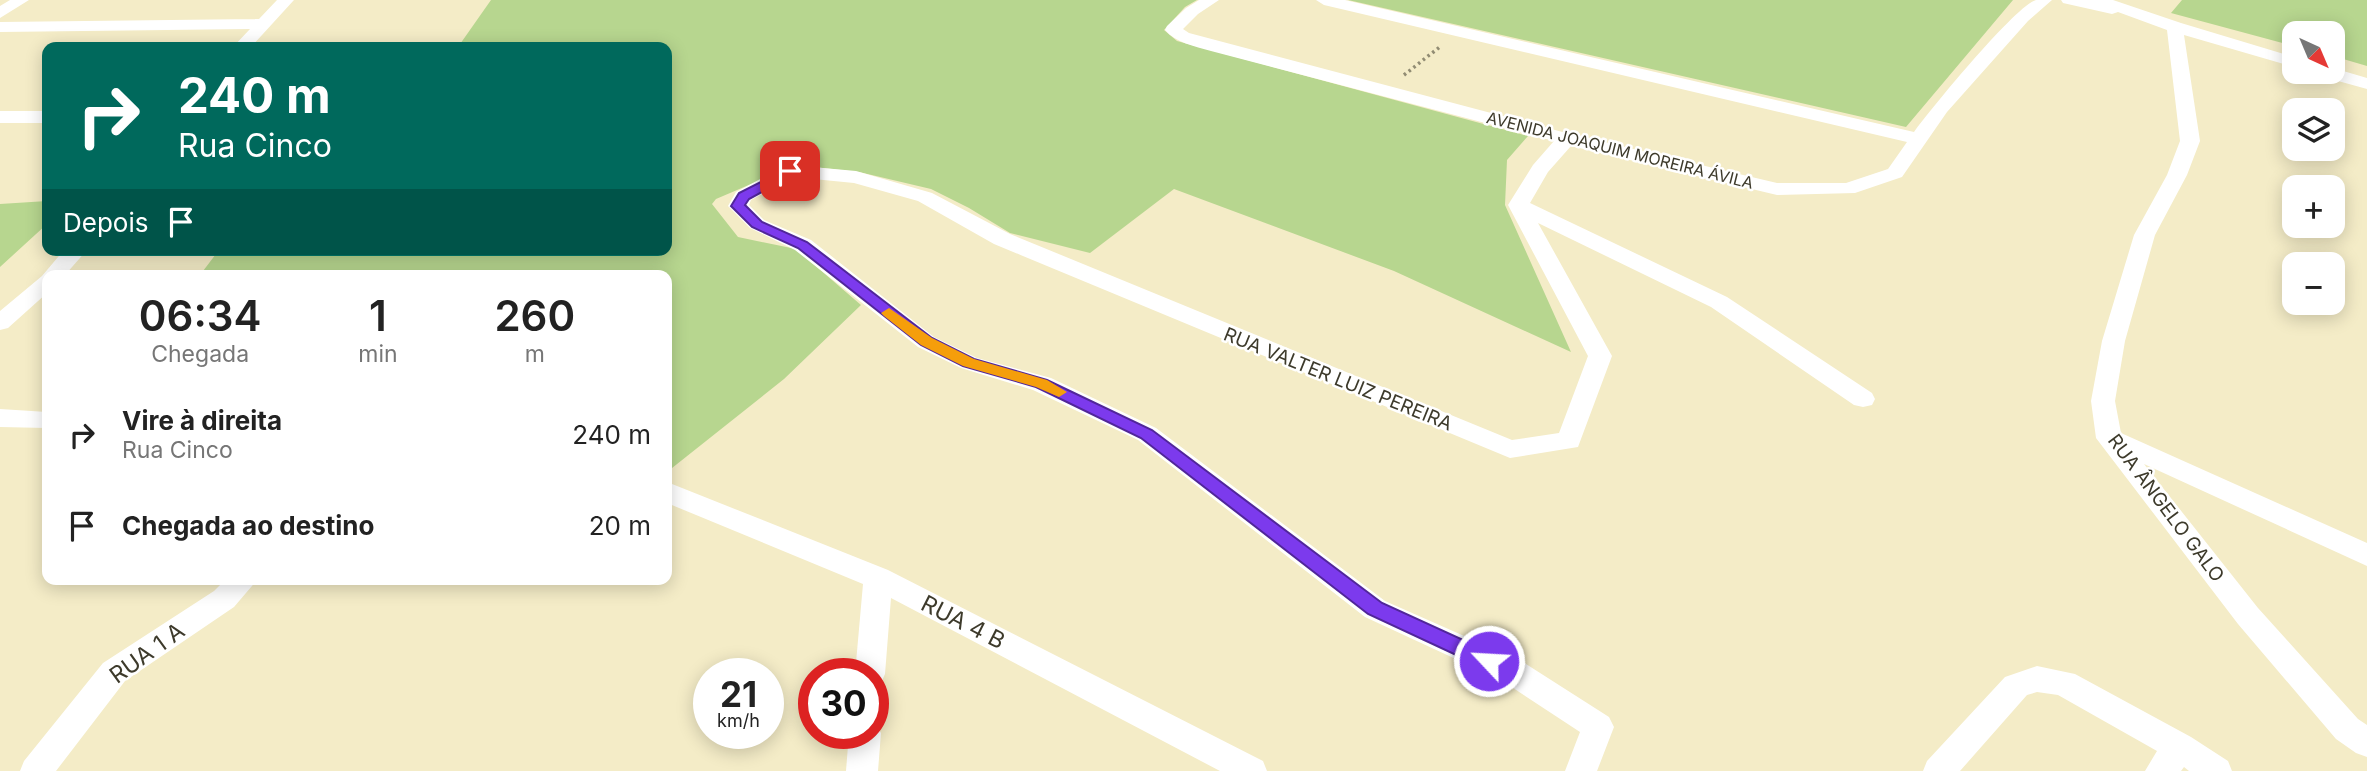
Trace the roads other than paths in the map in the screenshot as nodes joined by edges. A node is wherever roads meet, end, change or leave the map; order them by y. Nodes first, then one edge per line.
1 (21, 0) edge
2 (286, 0) edge
3 (1211, 0) edge
4 (1324, 0) edge
5 (2045, 0) edge
6 (2069, 0) edge
7 (2098, 0) edge
8 (0, 13) edge
9 (2137, 14) junction
10 (261, 24) junction
11 (0, 27) edge
12 (2175, 27) junction
13 (246, 42) edge
14 (2282, 58) edge
15 (2345, 78) edge
16 (2367, 84) edge
17 (0, 117) edge
18 (42, 117) edge
19 (1567, 139) junction
20 (1918, 139) junction
21 (1518, 205) junction
22 (70, 256) edge
23 (58, 270) edge
24 (42, 285) edge
25 (0, 323) edge
26 (1863, 399) dead end
27 (0, 418) edge
28 (42, 420) edge
29 (2109, 438) junction
30 (672, 494) edge
31 (2367, 555) edge
32 (878, 578) junction
33 (238, 585) edge
34 (871, 658) edge
35 (2367, 743) edge
36 (864, 749) edge
37 (2171, 759) edge
38 (36, 771) edge
39 (862, 771) edge
40 (1251, 771) edge
41 (1581, 771) edge
42 (1940, 771) edge
43 (2217, 771) edge

1 - 8 street
2 - 10 street
3 - 19 street, AVENIDA JOAQUIM MOREIRA ÁVILA
4 - 20 street
5 - 20 street, AVENIDA JOAQUIM MOREIRA ÁVILA
6 - 9 street
7 - 9 street
9 - 12 street
10 - 11 street
10 - 13 street
12 - 14 street
12 - 29 street, RUA ÂNGELO GALO
15 - 16 street
17 - 18 street
19 - 20 street, AVENIDA JOAQUIM MOREIRA ÁVILA
19 - 21 street
21 - 26 street
21 - 41 street, RUA VALTER LUIZ PEREIRA
22 - 23 street
24 - 25 street
27 - 28 street
29 - 31 street
29 - 35 street, RUA ÂNGELO GALO
30 - 32 street, RUA 4 B
32 - 34 street
32 - 40 street, RUA 4 B
33 - 38 street, RUA 1 A
36 - 39 street
37 - 42 street
37 - 43 street

